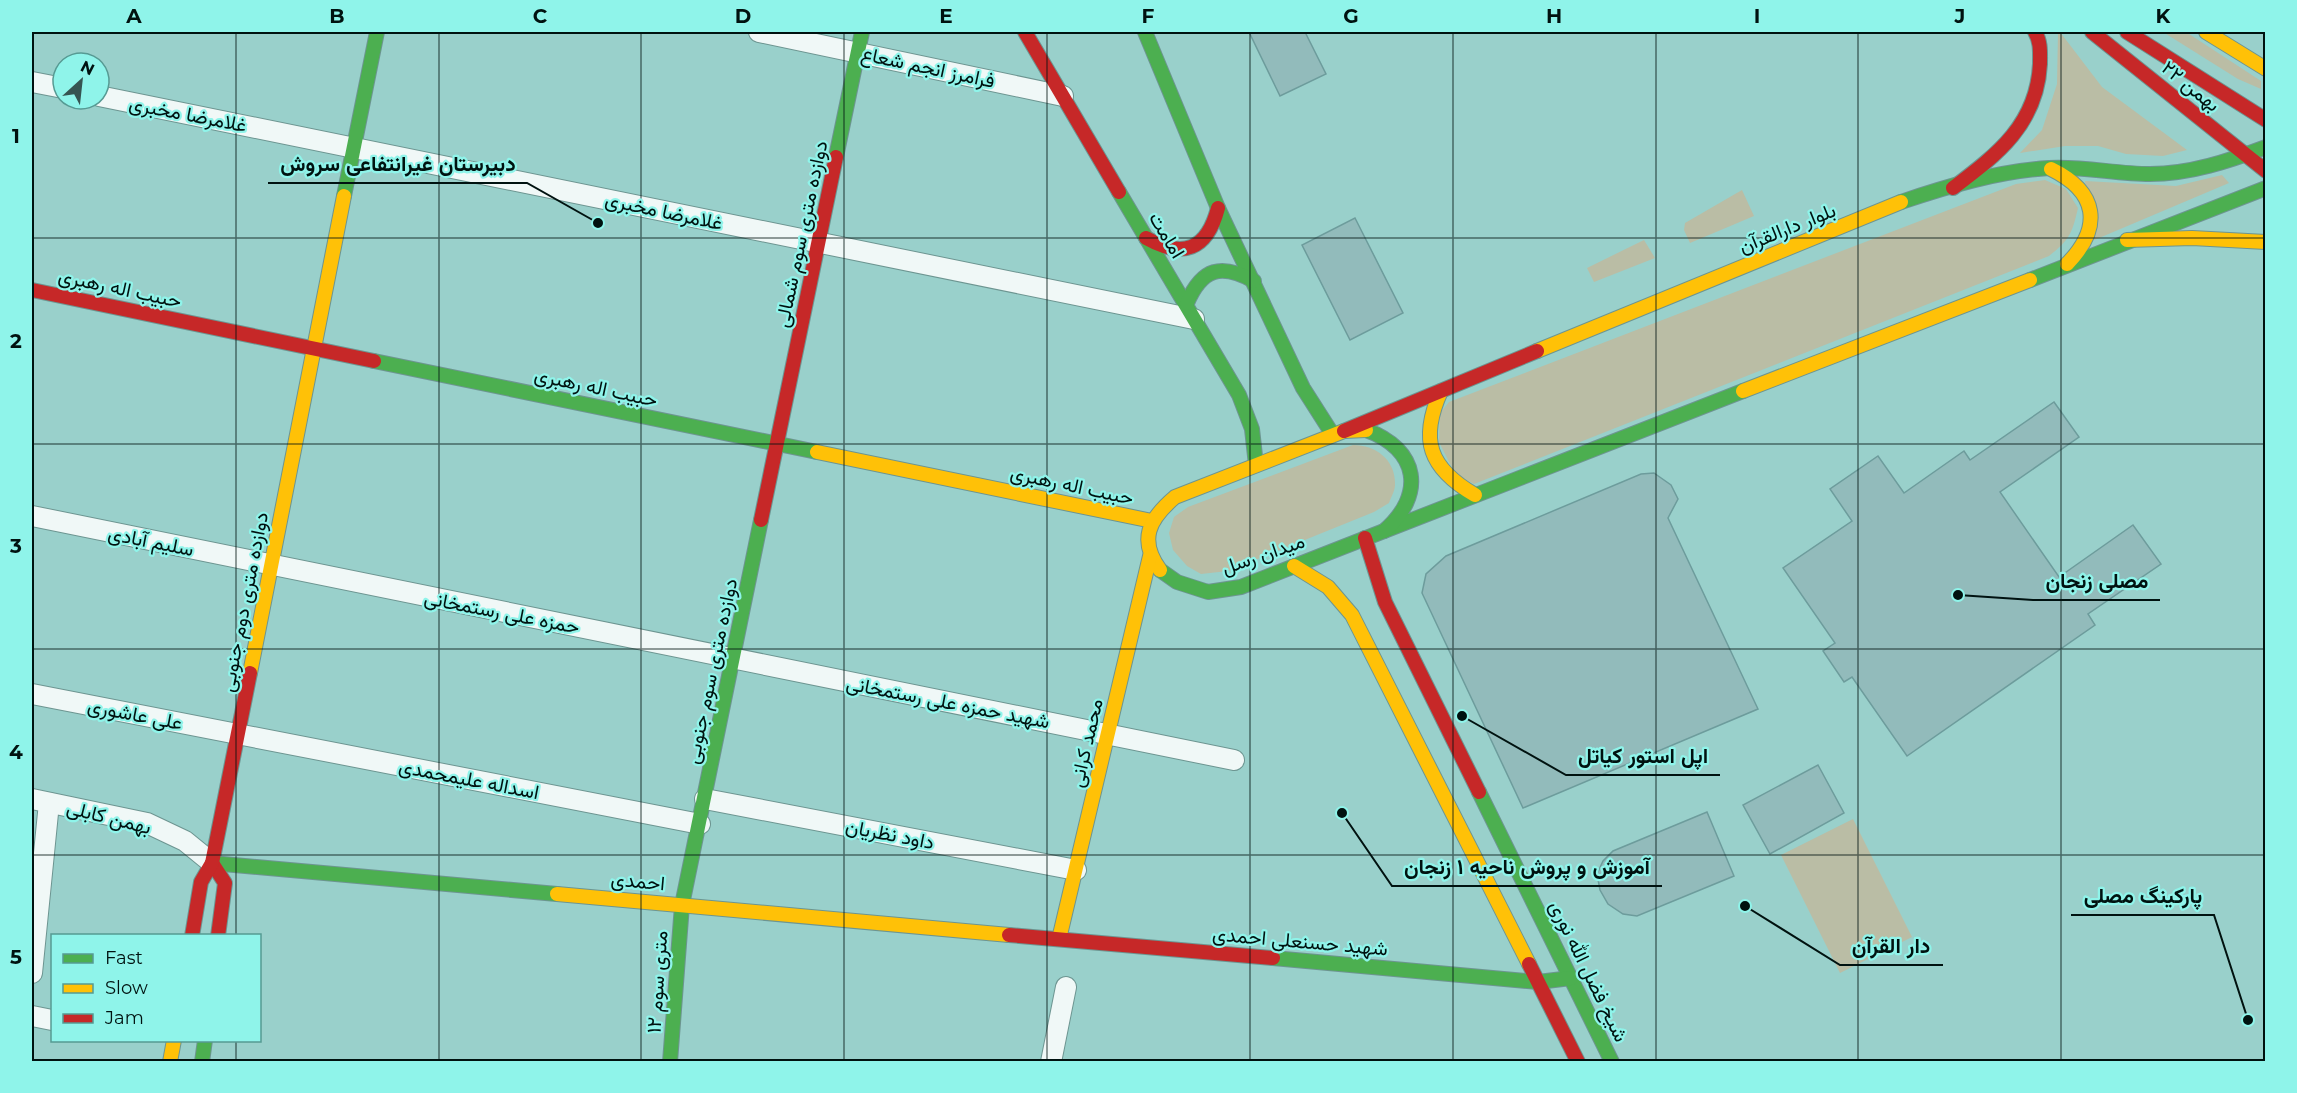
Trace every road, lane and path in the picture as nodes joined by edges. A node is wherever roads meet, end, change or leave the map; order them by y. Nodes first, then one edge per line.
1 (377, 32) edge
2 (759, 32) edge
3 (862, 32) edge
4 (1025, 32) edge
5 (1145, 32) edge
6 (2035, 32) edge
7 (2091, 32) edge
8 (2127, 32) edge
9 (2206, 32) edge
10 (858, 53) junction
11 (2263, 66) edge
12 (32, 82) edge
13 (51, 86) edge
14 (1063, 96) junction
15 (111, 98) edge
16 (2265, 120) edge
17 (2265, 147) edge
18 (354, 148) junction
19 (2245, 155) junction
20 (2265, 158) edge
21 (2049, 168) junction
22 (2265, 171) edge
23 (1953, 188) junction
24 (2265, 188) edge
25 (1218, 208) junction
26 (1146, 238) junction
27 (2127, 240) junction
28 (2265, 242) edge
29 (819, 243) junction
30 (2066, 265) junction
31 (1254, 281) junction
32 (32, 290) edge
33 (1190, 311) junction
34 (314, 348) junction
35 (1441, 391) junction
36 (1338, 433) junction
37 (778, 444) junction
38 (1256, 465) junction
39 (1475, 495) junction
40 (32, 516) edge
41 (1152, 521) junction
42 (1384, 531) junction
43 (1365, 538) junction
44 (1149, 556) junction
45 (271, 565) junction
46 (1294, 566) junction
47 (734, 659) junction
48 (32, 694) edge
49 (238, 734) junction
50 (1108, 735) junction
51 (1234, 760) dead end
52 (705, 799) junction
53 (40, 801) edge
54 (700, 824) junction
55 (212, 863) junction
56 (1076, 870) junction
57 (682, 905) junction
58 (192, 934) edge
59 (218, 934) edge
60 (1059, 939) junction
61 (32, 973) edge
62 (1571, 978) junction
63 (1538, 982) junction
64 (1066, 987) dead end
65 (32, 1016) edge
66 (51, 1020) edge
67 (172, 1042) edge
68 (205, 1042) edge
69 (170, 1062) edge
70 (202, 1062) edge
71 (670, 1062) edge
72 (1051, 1062) edge
73 (1578, 1062) edge
74 (1612, 1062) edge

1 - 18 main road, دوازده متری دوم جنوبی
2 - 10 street, فرامرز انجم شعاع
3 - 10 main road, دوازده متری سوم شمالی
4 - 14 main road, امامت
5 - 25 main road
6 - 23 main road
7 - 19 main road, ۲۲ بهمن
8 - 16 main road
9 - 11 main road
10 - 14 street, فرامرز انجم شعاع
10 - 29 main road, دوازده متری سوم شمالی
12 - 13 street
14 - 26 main road, امامت
15 - 18 street, غلامرضا مخبری
17 - 19 main road, بلوار دارالقرآن
18 - 29 street, غلامرضا مخبری
18 - 34 main road, دوازده متری دوم جنوبی
19 - 20 main road
19 - 21 main road, بلوار دارالقرآن
19 - 22 main road, ۲۲ بهمن
21 - 23 main road, بلوار دارالقرآن
21 - 30 main road
23 - 35 main road, بلوار دارالقرآن
24 - 27 main road
25 - 26 main road
25 - 31 main road
26 - 33 main road, امامت
27 - 28 main road
27 - 30 main road
29 - 33 street, غلامرضا مخبری
29 - 37 main road, دوازده متری سوم شمالی
30 - 39 main road
31 - 33 main road
31 - 36 main road
32 - 34 main road, حبیب اله رهبری
33 - 38 main road, امامت
34 - 37 main road, حبیب اله رهبری
34 - 45 main road, دوازده متری دوم جنوبی
35 - 36 main road, بلوار دارالقرآن
35 - 39 main road
36 - 38 main road, میدان رسل
36 - 42 main road, میدان رسل
37 - 41 main road, حبیب اله رهبری
37 - 47 main road, دوازده متری سوم جنوبی
38 - 41 main road, میدان رسل
39 - 42 main road
40 - 45 street, سلیم آبادی
41 - 44 main road
42 - 43 main road, میدان رسل
43 - 46 main road, میدان رسل
43 - 62 main road, شیخ فضل الله نوری
44 - 46 main road, میدان رسل
44 - 50 main road, محمد کرانی
45 - 47 street, حمزه علی رستمخانی
45 - 49 main road, دوازده متری دوم جنوبی
46 - 63 main road
47 - 50 street, شهید حمزه علی رستمخانی
47 - 52 main road, دوازده متری سوم جنوبی
48 - 49 street, علی عاشوری
49 - 54 street, اسداله علیمحمدی
49 - 55 main road, دوازده متری دوم جنوبی
50 - 51 street, شهید حمزه علی رستمخانی
50 - 56 main road, محمد کرانی
52 - 54 main road, دوازده متری سوم جنوبی
52 - 56 street, داود نظریان
53 - 55 street, بهمن کابلی
53 - 61 street
54 - 57 main road, دوازده متری سوم جنوبی
55 - 57 main road, احمدی
55 - 58 main road, دوازده متری دوم جنوبی
55 - 59 main road
56 - 60 main road, محمد کرانی
57 - 60 main road, احمدی
57 - 71 main road, ۱۲ متری سوم
60 - 63 main road, شهید حسنعلی احمدی
62 - 63 main road, شهید حسنعلی احمدی
62 - 74 main road, شیخ فضل الله نوری
63 - 73 main road
64 - 72 street
65 - 66 street
67 - 69 main road
68 - 70 main road

